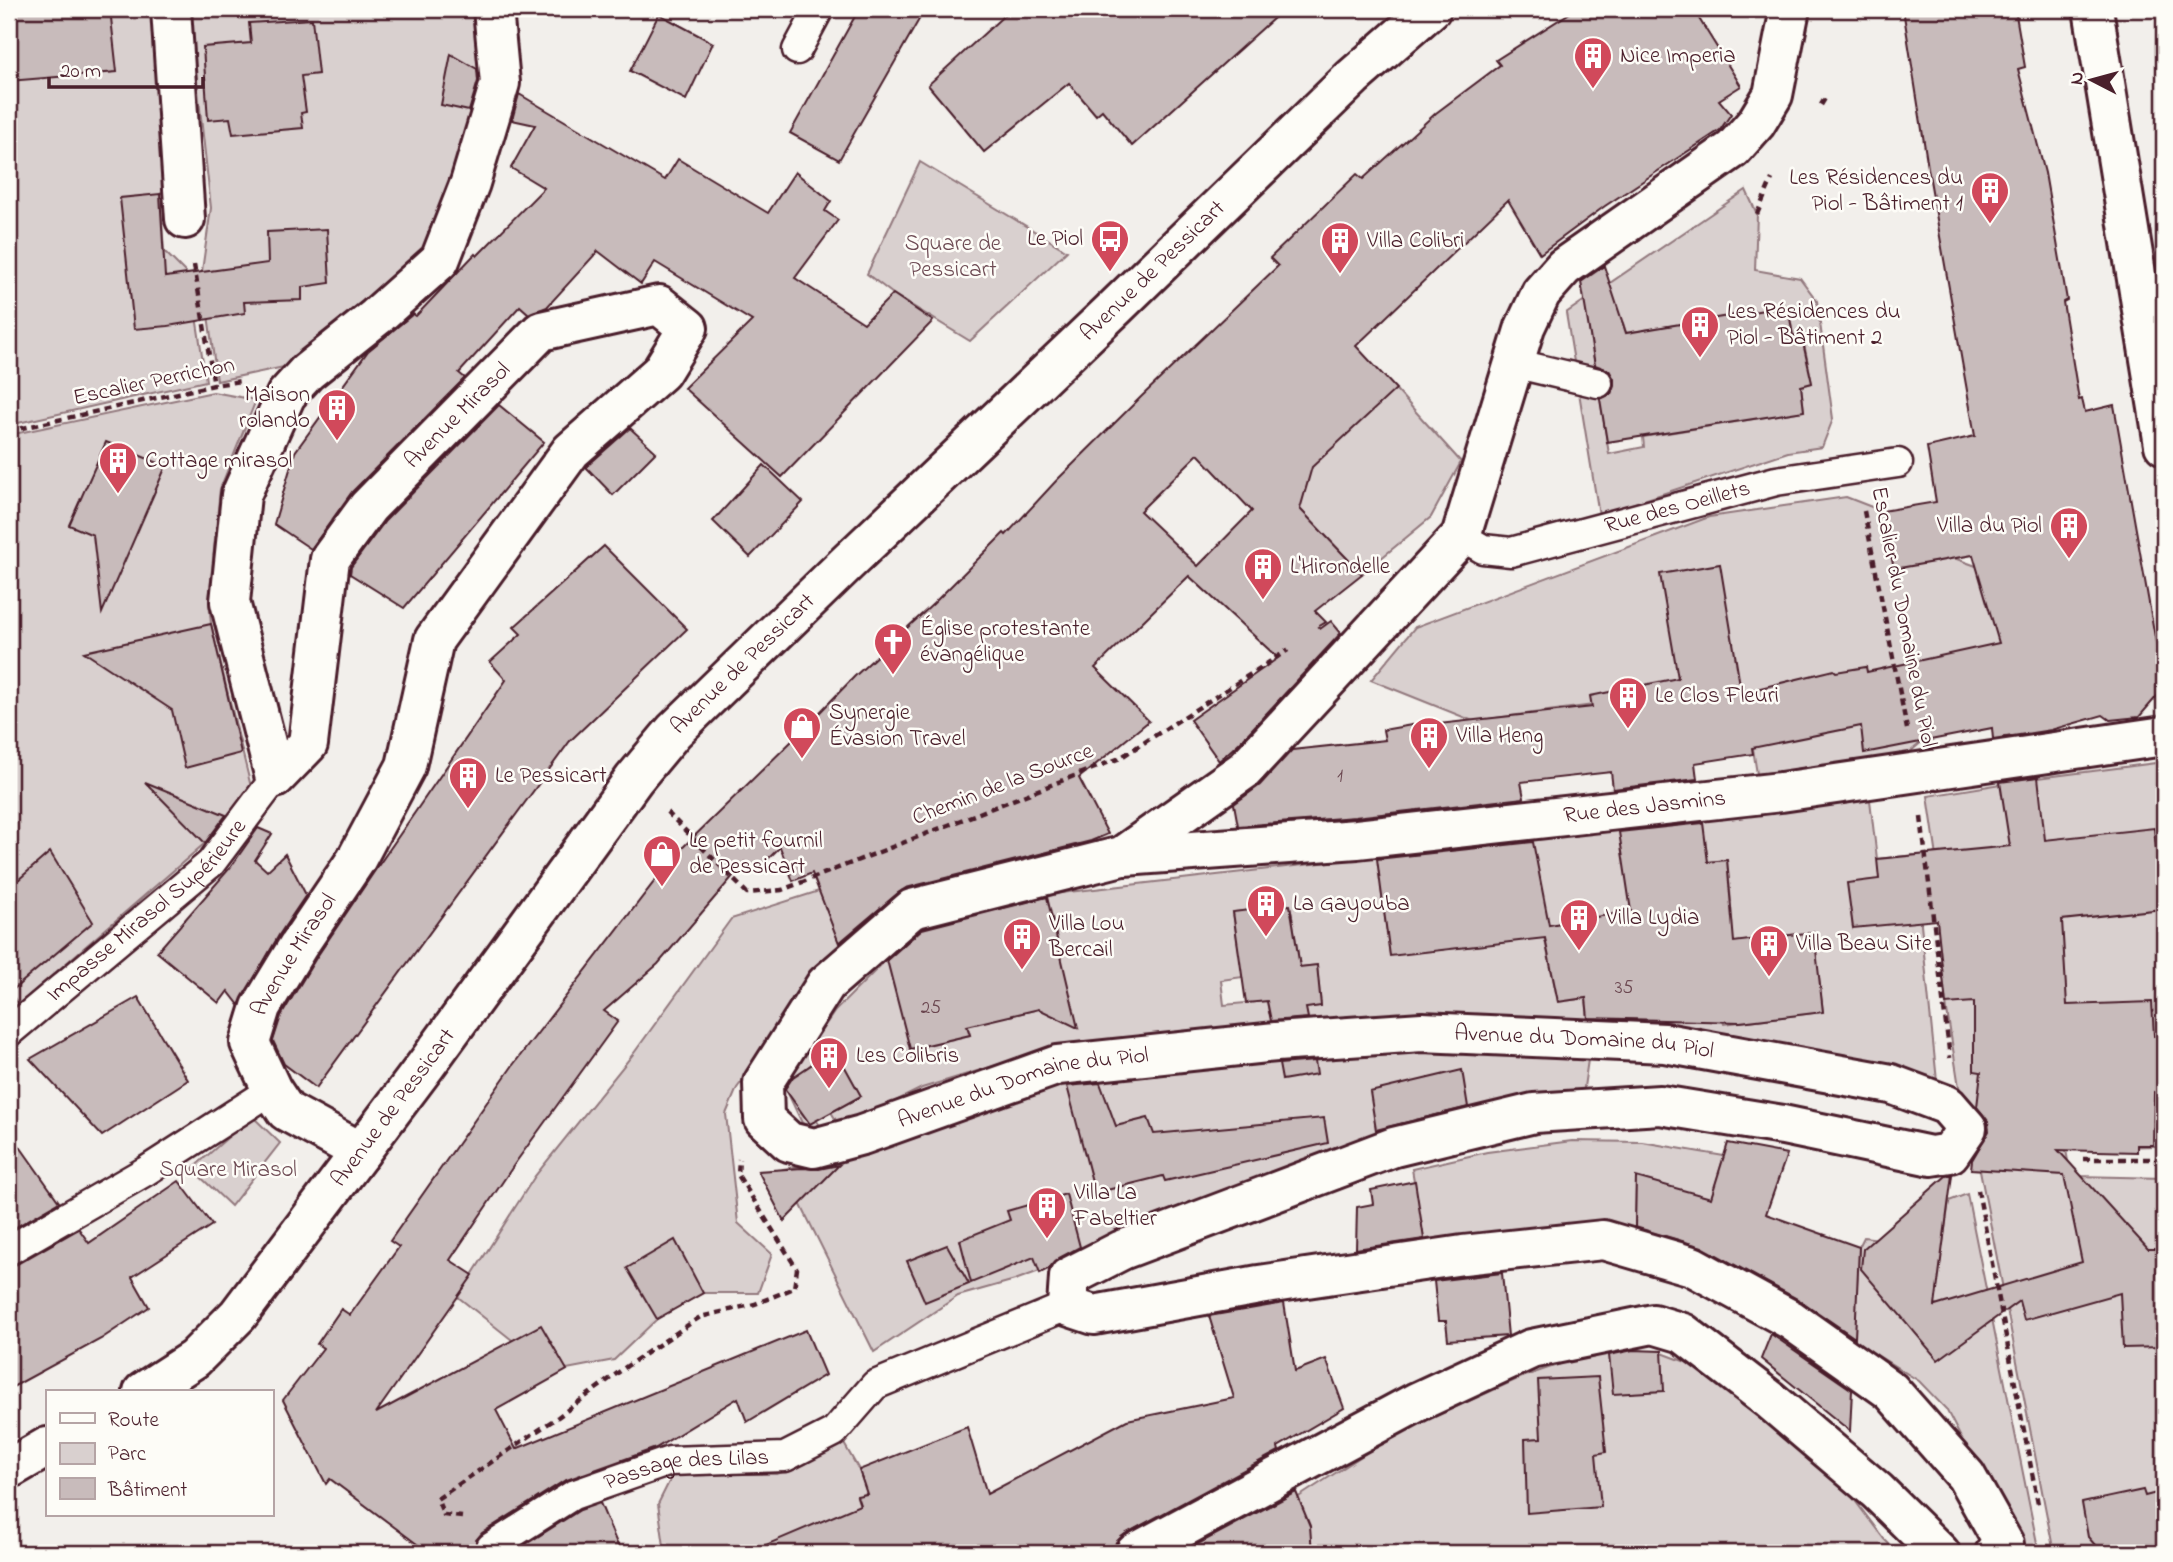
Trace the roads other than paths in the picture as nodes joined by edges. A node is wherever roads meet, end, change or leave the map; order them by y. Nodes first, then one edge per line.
1 (171, 9) edge
2 (493, 9) edge
3 (819, 9) edge
4 (1431, 9) edge
5 (1790, 9) edge
6 (2093, 9) edge
7 (797, 50) dead end
8 (185, 219) road end
9 (1513, 363) junction
10 (1598, 383) dead end
11 (2164, 445) edge
12 (1898, 463) dead end
13 (1461, 536) junction
14 (2164, 736) edge
15 (275, 778) junction
16 (1122, 856) junction
17 (9, 1032) edge
18 (272, 1090) junction
19 (361, 1152) junction
20 (9, 1250) edge
21 (1067, 1306) junction
22 (146, 1390) edge
23 (46, 1448) edge
24 (9, 1469) edge
25 (491, 1547) road end
26 (1135, 1553) edge
27 (1940, 1553) edge
28 (1996, 1553) edge

1 - 8 street
2 - 15 street
3 - 7 lane
4 - 19 street, Avenue de Pessicart
5 - 9 street, Avenue du Domaine du Piol
6 - 11 street
9 - 10 lane
9 - 13 street, Avenue du Domaine du Piol
12 - 13 lane, Rue des Oeillets
13 - 16 street, Avenue du Domaine du Piol
14 - 16 street, Rue des Jasmins
15 - 17 lane, Impasse Mirasol Supérieure
15 - 18 street, Avenue Mirasol
16 - 21 street, Avenue du Domaine du Piol
18 - 19 street, Avenue Mirasol
18 - 20 lane
19 - 22 street, Avenue de Pessicart
21 - 25 lane, Passage des Lilas
21 - 28 street
23 - 24 street
26 - 27 street

